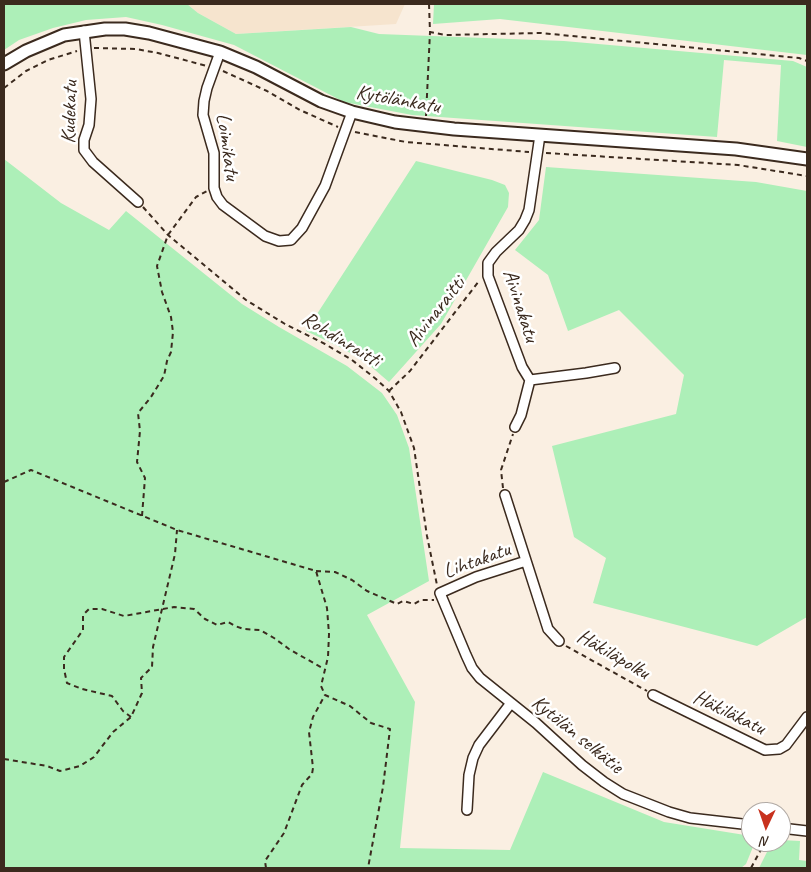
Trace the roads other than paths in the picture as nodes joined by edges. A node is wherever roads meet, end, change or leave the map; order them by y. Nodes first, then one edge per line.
1 (84, 31) junction
2 (220, 52) junction
3 (4, 64) edge
4 (352, 112) junction
5 (540, 135) junction
6 (807, 159) edge
7 (138, 202) road end
8 (615, 368) dead end
9 (530, 380) junction
10 (516, 427) road end
11 (505, 495) road end
12 (526, 561) junction
13 (439, 596) joint
14 (559, 641) road end
15 (653, 695) road end
16 (511, 703) junction
17 (807, 717) edge
18 (467, 810) dead end
19 (741, 824) edge
20 (791, 829) edge
21 (807, 831) edge

1 - 2 street, Kytölänkatu
1 - 3 street, Kytölänkatu
1 - 7 street, Kudekatu
2 - 4 street, Kytölänkatu
2 - 4 street, Loimikatu
4 - 5 street, Kytölänkatu
5 - 6 street, Kytölänkatu
5 - 9 street, Aivinakatu
8 - 9 street
9 - 10 street
11 - 12 street, Lihtakatu
12 - 13 street, Lihtakatu
12 - 14 street, Lihtakatu
13 - 16 street, Kytölän selkätie
15 - 17 street, Häkiläkatu
16 - 18 street
16 - 19 street, Kytölän selkätie
20 - 21 street

